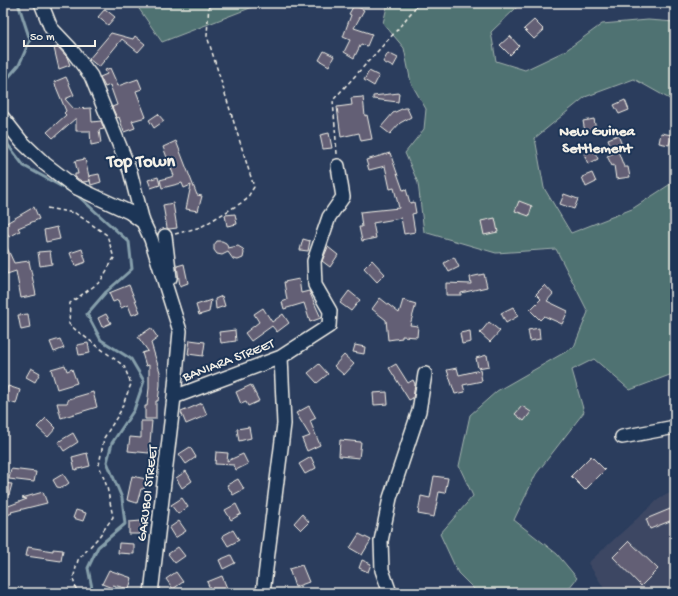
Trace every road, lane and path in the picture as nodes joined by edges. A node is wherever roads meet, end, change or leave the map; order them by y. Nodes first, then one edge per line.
1 (41, 3) edge
2 (209, 3) edge
3 (419, 3) edge
4 (3, 118) edge
5 (338, 166) joint
6 (47, 208) dead end
7 (142, 222) junction
8 (165, 236) joint
9 (180, 331) junction
10 (281, 357) junction
11 (425, 374) dead end
12 (174, 397) junction
13 (675, 427) edge
14 (622, 437) dead end
15 (82, 593) edge
16 (151, 593) edge
17 (263, 593) edge
18 (390, 593) edge

1 - 7 street
2 - 8 path
3 - 5 path
4 - 7 street
5 - 10 street, BANIARA STREET
6 - 15 path
7 - 9 street
8 - 9 street
9 - 12 street, GARUBOI STREET
10 - 12 street, BANIARA STREET
10 - 17 street
11 - 18 street
12 - 16 street, GARUBOI STREET
13 - 14 street

